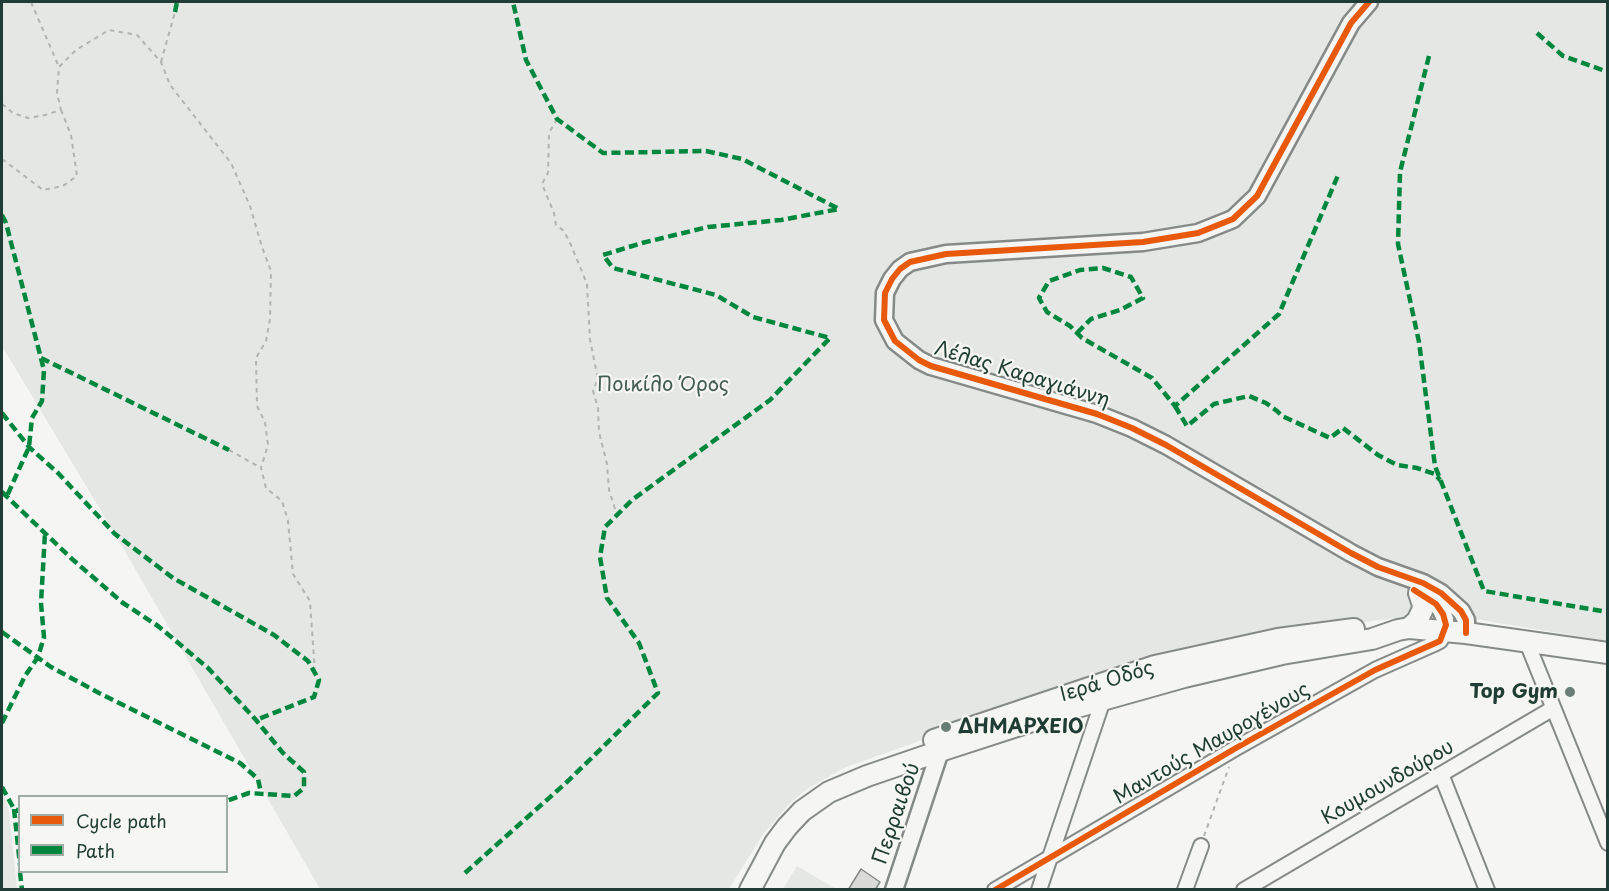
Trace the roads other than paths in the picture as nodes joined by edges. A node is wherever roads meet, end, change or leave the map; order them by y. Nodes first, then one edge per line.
1 (1369, 2) edge
2 (1378, 567) junction
3 (1419, 593) junction
4 (1403, 629) junction
5 (1445, 631) junction
6 (1466, 633) junction
7 (1526, 640) junction
8 (1608, 653) edge
9 (1103, 700) junction
10 (1552, 709) junction
11 (940, 751) junction
12 (1441, 774) junction
13 (1608, 843) edge
14 (1201, 846) road end
15 (1051, 856) junction
16 (736, 890) edge
17 (750, 890) edge
18 (894, 890) edge
19 (995, 890) edge
20 (1039, 890) edge
21 (1185, 890) edge
22 (1244, 890) edge
23 (1487, 890) edge

1 - 2 street, Λέλας Καραγιάννη
2 - 3 street, Λέλας Καραγιάννη
2 - 6 street, Λέλας Καραγιάννη
3 - 4 main road
3 - 5 street, Λέλας Καραγιάννη
4 - 5 main road, Ιερά Οδός
4 - 9 main road, Ιερά Οδός
4 - 16 main road, Ιερά Οδός
5 - 6 main road, Ιερά Οδός
5 - 15 street, Μαντούς Μαυρογένους
6 - 7 main road, Ιερά Οδός
7 - 8 main road, Ιερά Οδός
7 - 10 street
9 - 11 main road, Ιερά Οδός
9 - 15 street
10 - 12 street, Κουμουνδούρου
10 - 13 street
11 - 17 main road, Ιερά Οδός
11 - 18 street, Περραιβού
12 - 22 street, Κουμουνδούρου
12 - 23 street
14 - 21 street
15 - 19 street, Μαντούς Μαυρογένους
15 - 20 street

